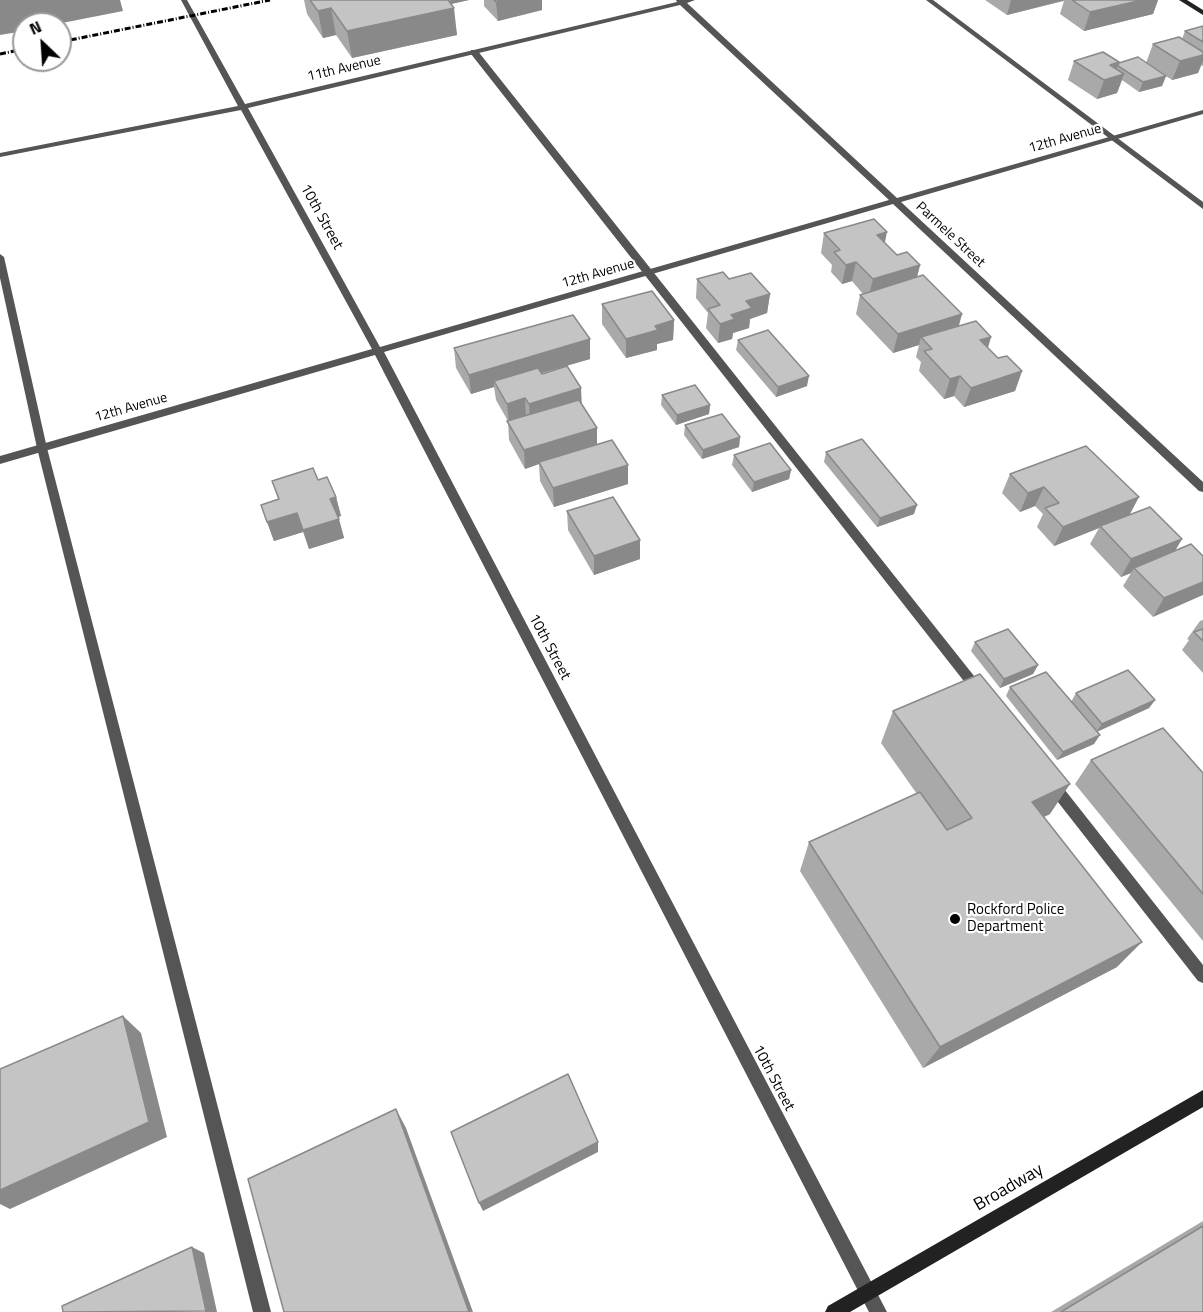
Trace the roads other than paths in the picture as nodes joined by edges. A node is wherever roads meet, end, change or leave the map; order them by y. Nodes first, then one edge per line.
1 (184, 0) edge
2 (692, 0) edge
3 (929, 0) edge
4 (1182, 0) edge
5 (681, 1) edge
6 (1203, 13) edge
7 (474, 52) junction
8 (243, 107) junction
9 (1203, 112) edge
10 (1113, 139) junction
11 (0, 155) edge
12 (894, 202) junction
13 (1203, 206) edge
14 (0, 257) edge
15 (650, 273) junction
16 (378, 351) junction
17 (42, 448) junction
18 (0, 460) edge
19 (1203, 488) edge
20 (990, 705) edge
21 (1041, 770) edge
22 (1203, 976) edge
23 (1203, 1098) edge
24 (868, 1292) junction
25 (262, 1312) edge
26 (834, 1312) edge
27 (878, 1312) edge

1 - 8 street, 10th Street
2 - 5 street, 11th Avenue
3 - 10 street
4 - 6 street
5 - 7 street, 11th Avenue
5 - 12 street, Parmele Street
7 - 8 street, 11th Avenue
7 - 15 street
8 - 11 street, 11th Avenue
8 - 16 street, 10th Street
9 - 10 street, 12th Avenue
10 - 12 street, 12th Avenue
10 - 13 street
12 - 15 street, 12th Avenue
12 - 19 street, Parmele Street
14 - 17 street
15 - 16 street, 12th Avenue
15 - 20 street
16 - 17 street, 12th Avenue
16 - 24 street, 10th Street
17 - 18 street, 12th Avenue
17 - 25 street
21 - 22 street
23 - 24 street, Broadway
24 - 26 street, Broadway
24 - 27 street, 10th Street

